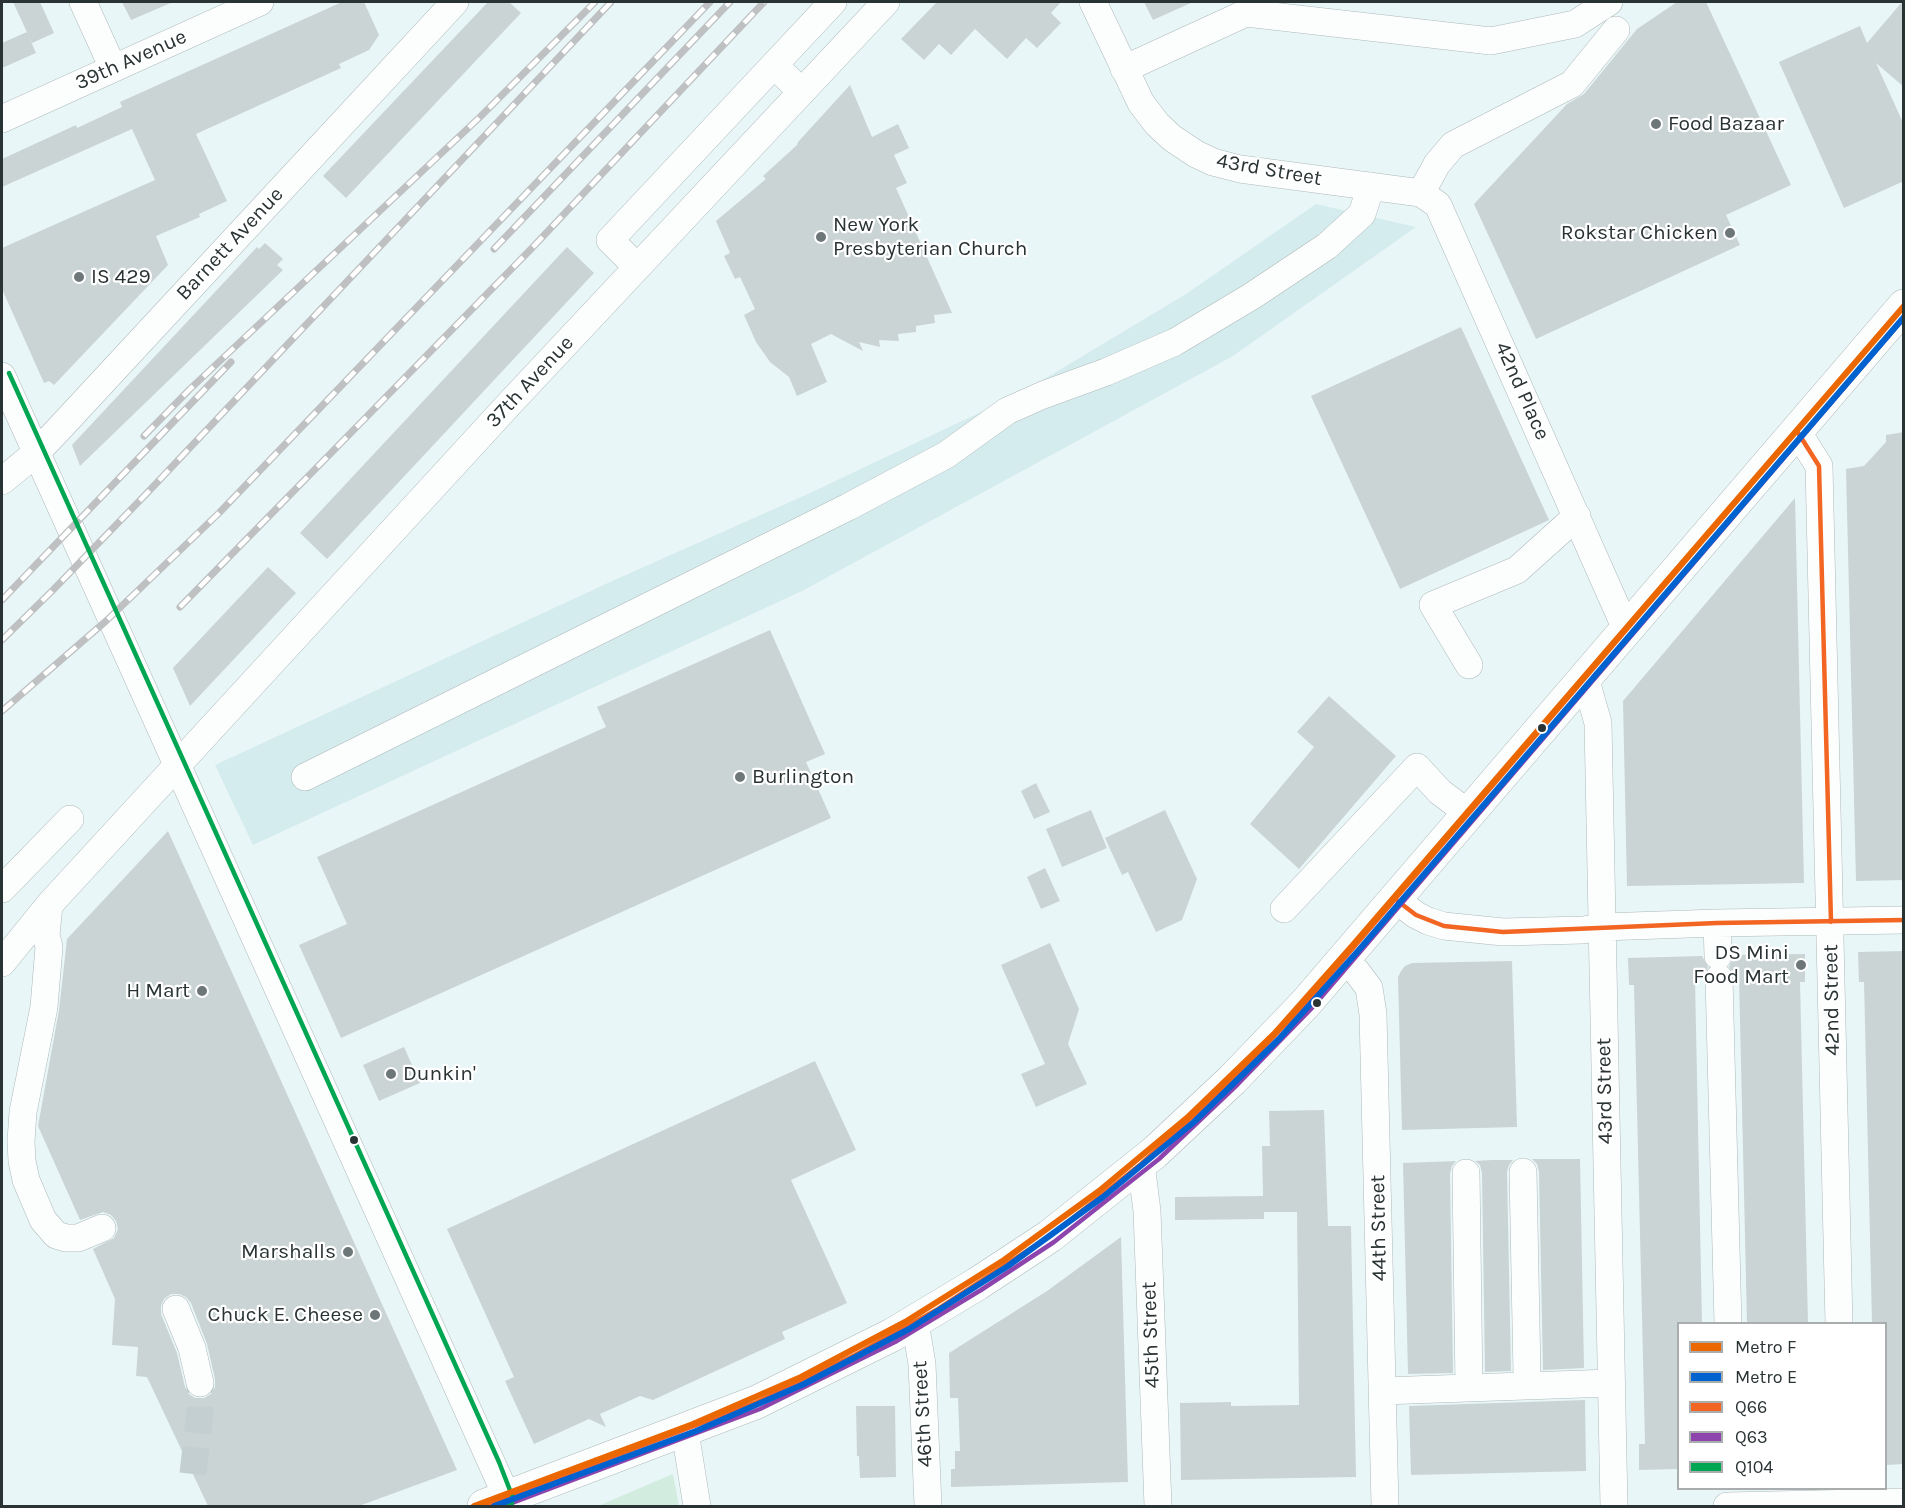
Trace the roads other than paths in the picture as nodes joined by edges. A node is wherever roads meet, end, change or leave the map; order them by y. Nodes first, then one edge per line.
1 (83, 2) edge
2 (260, 2) edge
3 (455, 2) edge
4 (833, 2) edge
5 (886, 2) edge
6 (1093, 2) edge
7 (1609, 2) edge
8 (1616, 30) dead end
9 (774, 65) junction
10 (113, 68) junction
11 (1124, 69) junction
12 (802, 92) junction
13 (2, 119) edge
14 (1379, 187) junction
15 (1421, 193) junction
16 (638, 267) junction
17 (1903, 309) edge
18 (2, 376) edge
19 (1797, 431) junction
20 (36, 453) junction
21 (2, 481) edge
22 (1577, 516) junction
23 (1626, 629) junction
24 (1469, 665) dead end
25 (1585, 677) junction
26 (178, 766) junction
27 (305, 777) dead end
28 (1468, 813) junction
29 (70, 819) dead end
30 (2, 889) edge
31 (1395, 899) junction
32 (49, 905) junction
33 (1284, 909) dead end
34 (1904, 920) edge
35 (1717, 922) junction
36 (1831, 922) junction
37 (1602, 927) junction
38 (1343, 960) junction
39 (2, 963) edge
40 (1141, 1164) junction
41 (1523, 1172) dead end
42 (1466, 1173) dead end
43 (102, 1228) dead end
44 (176, 1309) dead end
45 (915, 1322) junction
46 (1728, 1322) edge
47 (1839, 1322) edge
48 (1527, 1375) dead end
49 (200, 1383) tunnel mouth
50 (1611, 1383) junction
51 (1469, 1388) junction
52 (1382, 1391) junction
53 (685, 1431) junction
54 (1843, 1499) edge
55 (1904, 1502) edge
56 (494, 1504) edge
57 (697, 1506) edge
58 (928, 1506) edge
59 (1158, 1506) edge
60 (1385, 1506) edge
61 (1614, 1506) edge
62 (1727, 1506) edge

1 - 10 street
2 - 10 street, 39th Avenue
3 - 20 street, Barnett Avenue
4 - 9 street
5 - 12 street, 37th Avenue
6 - 11 street, 43rd Street
7 - 11 street
8 - 15 street
9 - 12 street
9 - 16 street
10 - 13 street, 39th Avenue
11 - 14 street, 43rd Street
12 - 16 street, 37th Avenue
14 - 15 street
14 - 27 street
15 - 22 street, 42nd Place
16 - 26 street, 37th Avenue
17 - 19 main road
18 - 20 street
19 - 23 main road
19 - 36 street, 42nd Street
20 - 21 street, Barnett Avenue
20 - 26 street
22 - 23 street, 42nd Place
22 - 24 street
23 - 25 main road
25 - 28 main road
25 - 37 street, 43rd Street
26 - 32 street, 37th Avenue
26 - 56 street
28 - 31 main road
28 - 33 street
29 - 30 street
31 - 37 street
31 - 38 main road
32 - 39 street, 37th Avenue
32 - 43 street
34 - 36 street
35 - 36 street
35 - 37 street
35 - 46 street
36 - 47 street, 42nd Street
37 - 50 street, 43rd Street
38 - 40 main road
38 - 52 street, 44th Street
40 - 45 main road
40 - 59 street, 45th Street
41 - 48 street
42 - 51 street
44 - 49 street
45 - 53 main road
45 - 58 street, 46th Street
50 - 51 street
50 - 61 street, 43rd Street
51 - 52 street
52 - 60 street, 44th Street
53 - 56 main road
53 - 57 street
54 - 55 street
54 - 62 street

